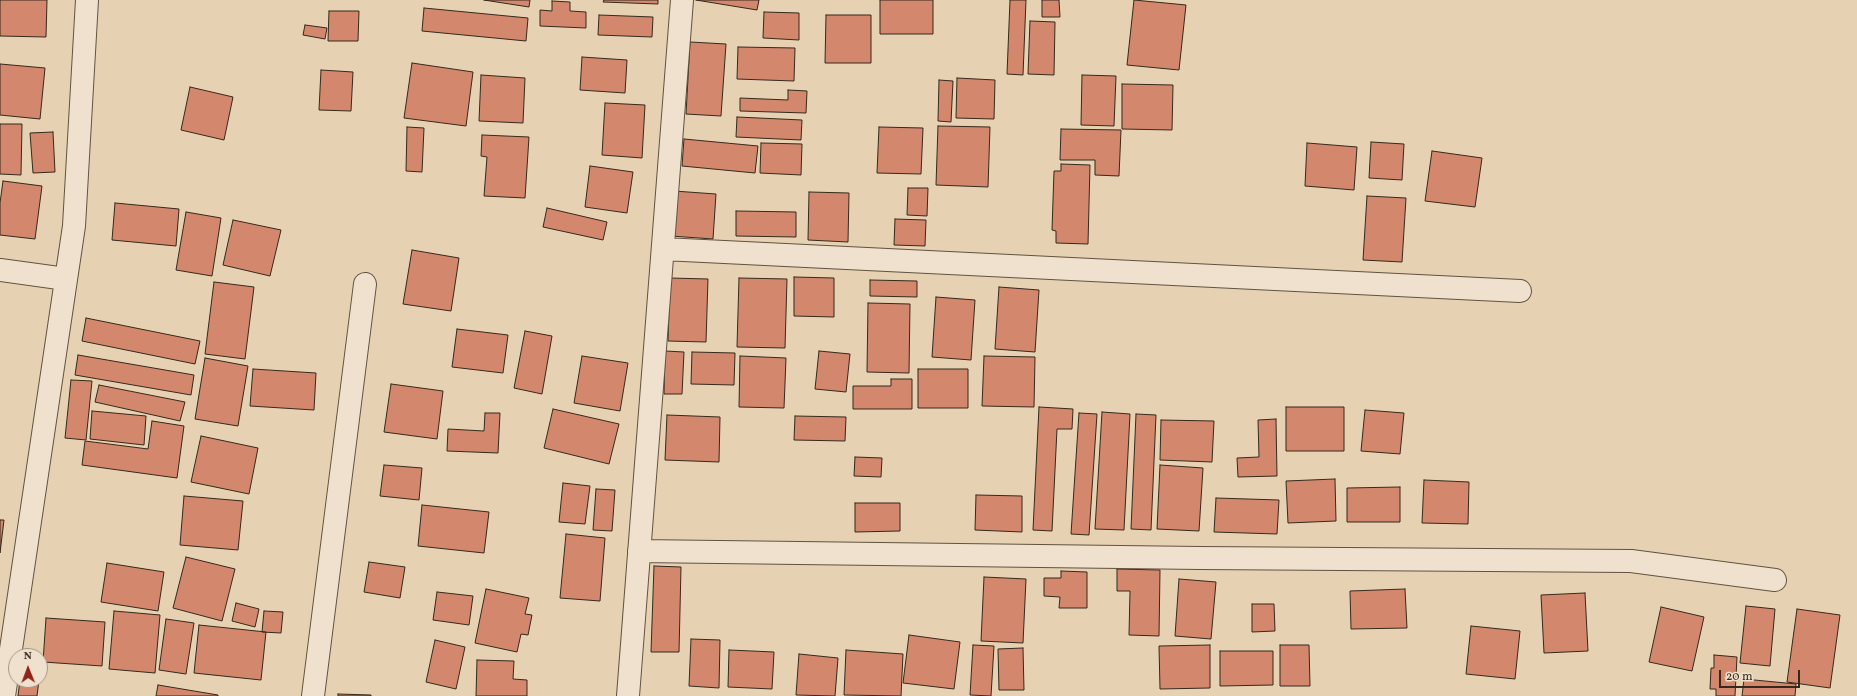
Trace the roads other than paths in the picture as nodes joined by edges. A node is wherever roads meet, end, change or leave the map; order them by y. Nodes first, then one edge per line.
1 (87, 0) edge
2 (682, 0) edge
3 (663, 249) junction
4 (0, 270) edge
5 (66, 279) junction
6 (365, 284) dead end
7 (1520, 291) dead end
8 (639, 551) junction
9 (1775, 580) dead end
10 (4, 696) edge
11 (313, 696) edge
12 (628, 696) edge

1 - 5 street
2 - 3 street
3 - 7 street
3 - 8 street
4 - 5 street
5 - 10 street
6 - 11 street
8 - 9 street
8 - 12 street

